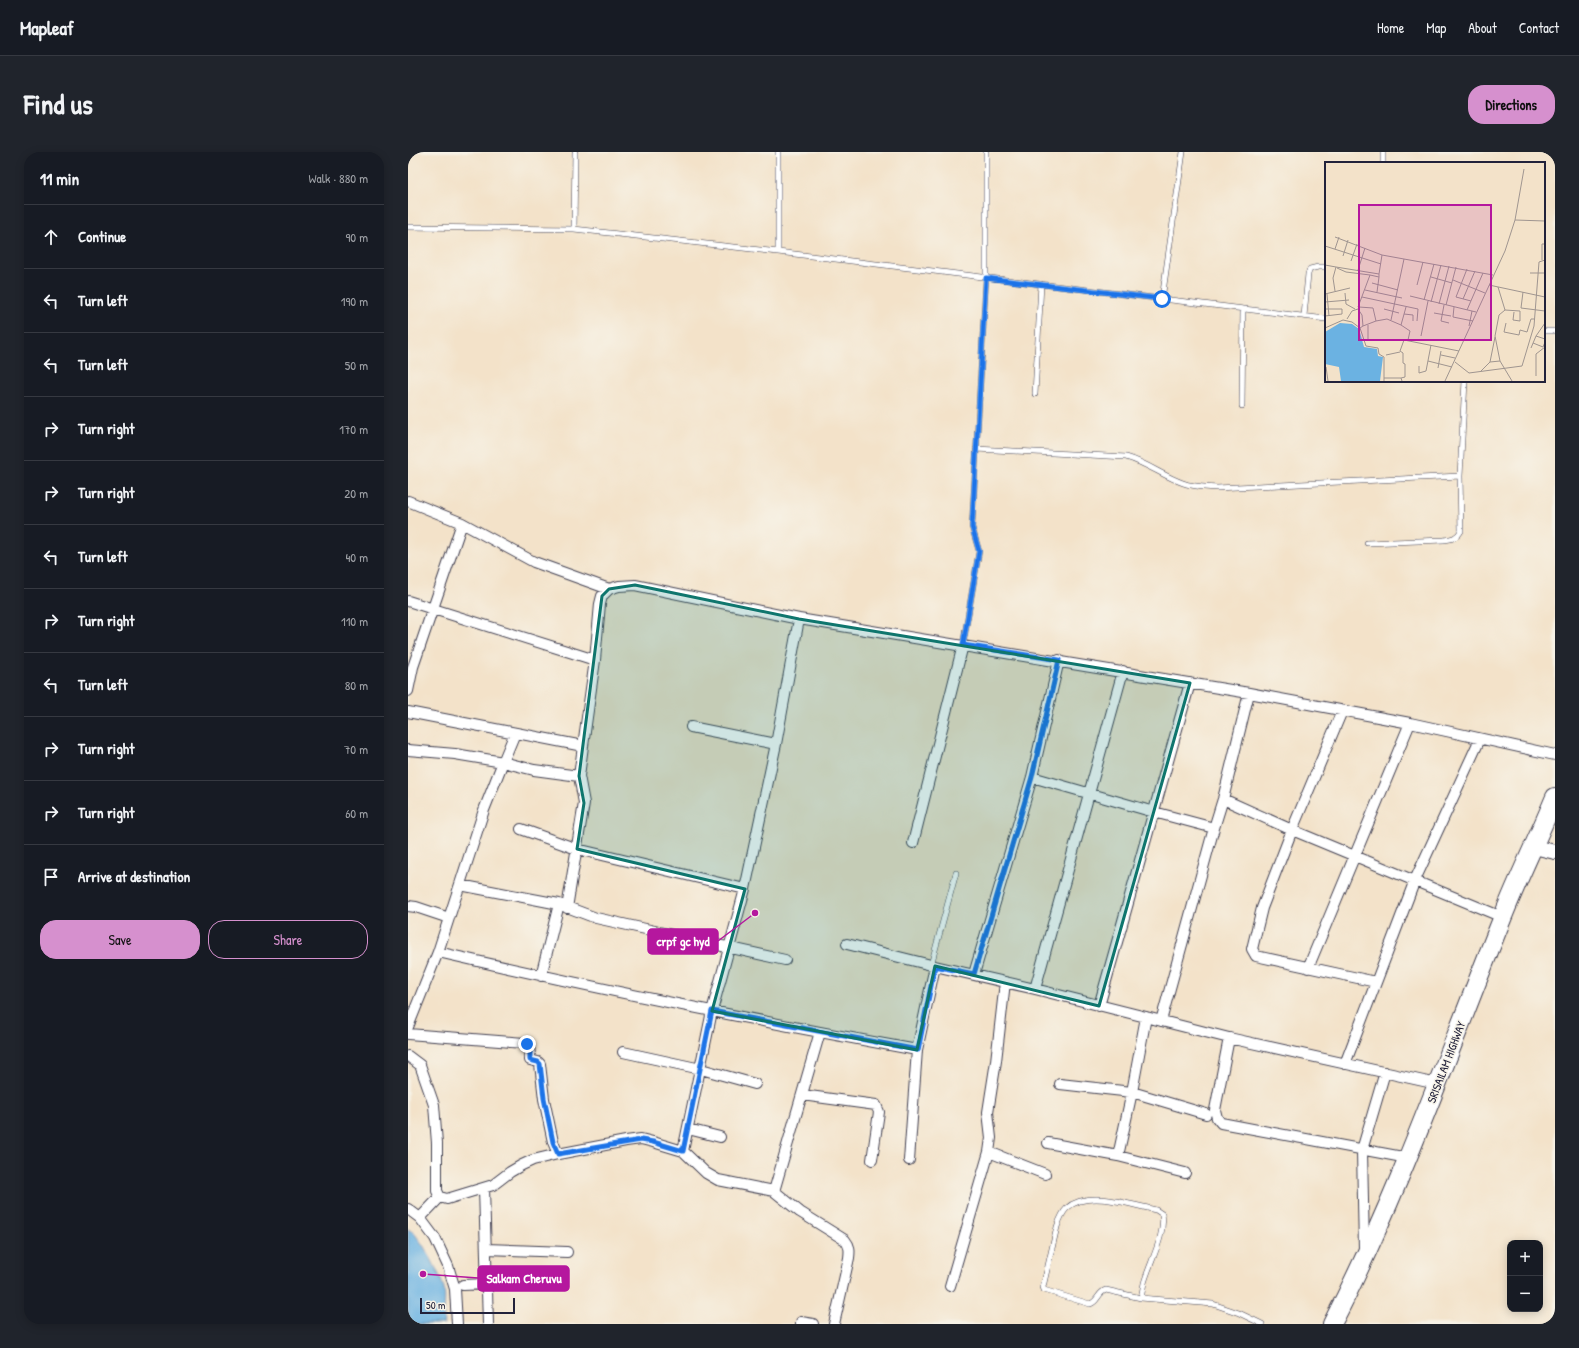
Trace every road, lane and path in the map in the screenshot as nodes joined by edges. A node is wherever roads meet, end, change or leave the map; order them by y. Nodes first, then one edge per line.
1 (575, 152) edge
2 (778, 152) edge
3 (986, 152) edge
4 (1183, 152) edge
5 (408, 227) edge
6 (574, 230) junction
7 (778, 252) junction
8 (1325, 267) edge
9 (986, 278) junction
10 (1041, 284) junction
11 (1162, 299) junction
12 (1243, 309) junction
13 (1304, 316) junction
14 (1325, 319) edge
15 (1465, 382) edge
16 (1035, 394) dead end
17 (1242, 406) dead end
18 (976, 449) junction
19 (1460, 476) junction
20 (408, 501) edge
21 (462, 523) junction
22 (1367, 543) dead end
23 (609, 589) junction
24 (408, 601) edge
25 (434, 610) junction
26 (798, 618) junction
27 (963, 645) junction
28 (595, 660) junction
29 (1059, 660) junction
30 (1123, 671) junction
31 (1190, 683) junction
32 (408, 691) edge
33 (1249, 693) junction
34 (1342, 710) junction
35 (408, 712) edge
36 (1410, 723) junction
37 (691, 727) dead end
38 (515, 733) junction
39 (1480, 739) junction
40 (776, 744) junction
41 (583, 746) junction
42 (408, 750) edge
43 (1555, 755) edge
44 (503, 762) junction
45 (579, 776) junction
46 (1032, 777) junction
47 (1089, 794) junction
48 (1555, 797) edge
49 (1223, 799) junction
50 (1154, 812) junction
51 (1214, 828) junction
52 (521, 829) dead end
53 (1292, 830) junction
54 (913, 843) dead end
55 (1534, 847) junction
56 (577, 849) junction
57 (1555, 852) edge
58 (1354, 856) junction
59 (956, 873) dead end
60 (1415, 880) junction
61 (460, 885) junction
62 (745, 889) junction
63 (408, 906) edge
64 (563, 906) junction
65 (1502, 917) junction
66 (449, 918) junction
67 (847, 944) dead end
68 (730, 948) junction
69 (438, 952) junction
70 (785, 960) dead end
71 (933, 966) junction
72 (1308, 968) junction
73 (974, 974) junction
74 (541, 976) junction
75 (1005, 982) junction
76 (1376, 982) junction
77 (1035, 989) junction
78 (1099, 1006) junction
79 (712, 1011) junction
80 (1146, 1017) junction
81 (1161, 1021) junction
82 (408, 1027) edge
83 (820, 1032) junction
84 (408, 1034) edge
85 (1229, 1038) junction
86 (918, 1050) junction
87 (623, 1052) dead end
88 (408, 1056) edge
89 (1345, 1064) junction
90 (701, 1069) junction
91 (1385, 1072) junction
92 (755, 1084) dead end
93 (1060, 1084) dead end
94 (1437, 1084) junction
95 (1132, 1092) junction
96 (802, 1095) junction
97 (1206, 1114) dead end
98 (688, 1129) junction
99 (720, 1137) dead end
100 (1048, 1143) dead end
101 (1362, 1150) junction
102 (683, 1151) junction
103 (989, 1152) junction
104 (558, 1154) junction
105 (1118, 1156) junction
106 (1408, 1158) junction
107 (872, 1160) dead end
108 (909, 1160) dead end
109 (1185, 1173) dead end
110 (1045, 1174) dead end
111 (484, 1188) junction
112 (774, 1191) junction
113 (440, 1197) junction
114 (408, 1209) edge
115 (420, 1218) junction
116 (486, 1248) junction
117 (567, 1252) dead end
118 (1364, 1260) junction
119 (487, 1284) junction
120 (463, 1286) dead end
121 (950, 1286) dead end
122 (1141, 1298) junction
123 (457, 1324) edge
124 (488, 1324) edge
125 (800, 1324) edge
126 (813, 1324) edge
127 (834, 1324) edge
128 (1262, 1324) edge
129 (1332, 1324) edge

1 - 6 lane
2 - 7 lane
3 - 9 lane
4 - 11 lane
5 - 6 lane
6 - 7 lane
7 - 9 lane
8 - 13 lane
9 - 10 lane
9 - 18 lane
10 - 11 lane
10 - 16 lane
11 - 12 lane
12 - 13 lane
12 - 17 lane
13 - 14 lane
15 - 19 lane
18 - 19 lane
18 - 27 lane
19 - 22 lane
20 - 21 street
21 - 23 street
21 - 25 street
23 - 26 street
23 - 28 street
24 - 25 street
25 - 28 street
25 - 32 street
26 - 27 street
26 - 40 street
27 - 29 street
27 - 54 street
28 - 41 street
29 - 30 street
29 - 46 street
30 - 31 street
30 - 47 street
31 - 33 street
31 - 50 street
33 - 34 street
33 - 49 street
34 - 36 street
34 - 53 street
35 - 38 street
36 - 39 street
36 - 58 street
37 - 40 street
38 - 41 street
38 - 44 street
39 - 43 street
39 - 60 street
40 - 62 street
41 - 45 street
42 - 44 street
44 - 45 street
44 - 61 street
45 - 56 street
46 - 47 street
46 - 73 street
47 - 50 street
47 - 77 street
48 - 55 highway, SRISAILAM HIGHWAY
49 - 51 street
49 - 53 street
50 - 51 street
50 - 78 street
51 - 81 street
52 - 56 street
53 - 58 street
53 - 72 street
55 - 57 street
55 - 65 highway, SRISAILAM HIGHWAY
56 - 62 street
56 - 64 street
58 - 60 street
58 - 72 street
59 - 71 lane
60 - 65 street
60 - 76 street
61 - 64 street
61 - 66 street
62 - 68 street
63 - 66 street
64 - 68 street
64 - 74 street
65 - 94 highway, SRISAILAM HIGHWAY
66 - 69 street
67 - 71 street
68 - 70 street
68 - 79 street
69 - 74 street
69 - 82 street
71 - 73 street
71 - 86 street
72 - 76 street
73 - 75 street
74 - 79 street
75 - 77 street
75 - 103 street
76 - 89 street
77 - 78 street
78 - 80 street
79 - 83 street
79 - 90 street
80 - 81 street
80 - 95 street
81 - 85 street
83 - 86 street
83 - 96 street
84 - 104 street
85 - 89 street
85 - 101 street
86 - 108 street
87 - 90 street
88 - 113 street
89 - 91 street
90 - 92 street
90 - 98 street
91 - 94 street
91 - 101 street
93 - 95 street
94 - 106 highway, SRISAILAM HIGHWAY
95 - 97 street
95 - 105 street
96 - 107 street
96 - 112 street
98 - 99 street
98 - 102 street
100 - 105 street
101 - 106 street
101 - 118 street
102 - 104 street
102 - 112 street
103 - 110 street
103 - 121 street
104 - 111 street
105 - 109 street
106 - 118 highway, SRISAILAM HIGHWAY
111 - 113 street
111 - 116 street
112 - 127 street
113 - 115 street
114 - 115 street
115 - 123 street
116 - 117 street
116 - 119 street
118 - 129 highway, SRISAILAM HIGHWAY
119 - 120 street
119 - 124 street
122 - 122 lane
122 - 128 lane
125 - 126 street

